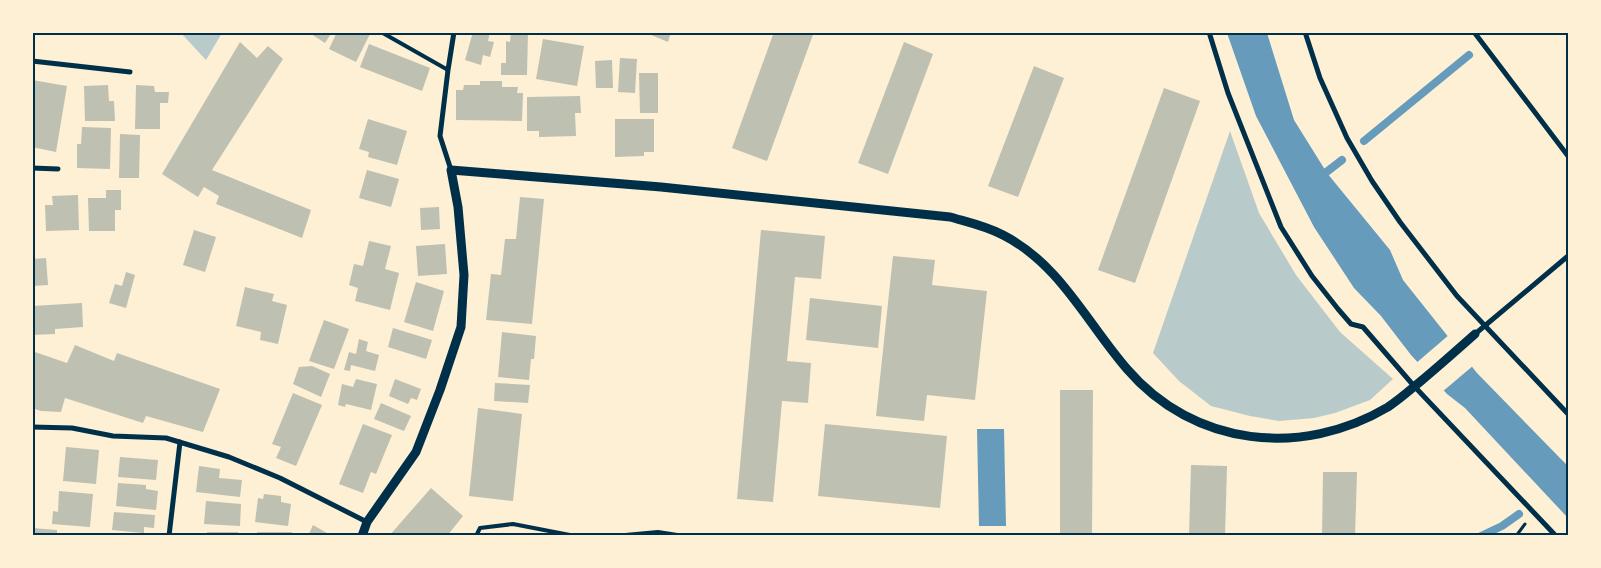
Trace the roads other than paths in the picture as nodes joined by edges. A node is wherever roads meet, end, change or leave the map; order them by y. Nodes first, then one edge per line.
1 (381, 32) edge
2 (454, 32) edge
3 (1209, 32) edge
4 (1305, 32) edge
5 (1474, 32) edge
6 (32, 62) edge
7 (448, 70) junction
8 (130, 72) dead end
9 (1568, 156) edge
10 (32, 168) edge
11 (58, 169) dead end
12 (451, 170) junction
13 (1568, 256) edge
14 (1484, 326) junction
15 (1475, 334) joint
16 (1414, 386) junction
17 (1568, 414) edge
18 (32, 427) edge
19 (180, 442) junction
20 (367, 522) junction
21 (363, 535) edge
22 (169, 536) edge
23 (476, 536) edge
24 (575, 536) edge
25 (614, 536) edge
26 (684, 536) edge
27 (1556, 536) edge

1 - 7 lane
2 - 7 street
3 - 16 street
4 - 14 street
5 - 9 street
6 - 8 street
7 - 12 street
10 - 11 street
12 - 16 street
12 - 20 street
13 - 14 street
14 - 15 street
14 - 17 street
15 - 16 street
16 - 27 street
18 - 19 street
19 - 20 street
19 - 22 street
20 - 21 street
23 - 24 lane
25 - 26 lane

